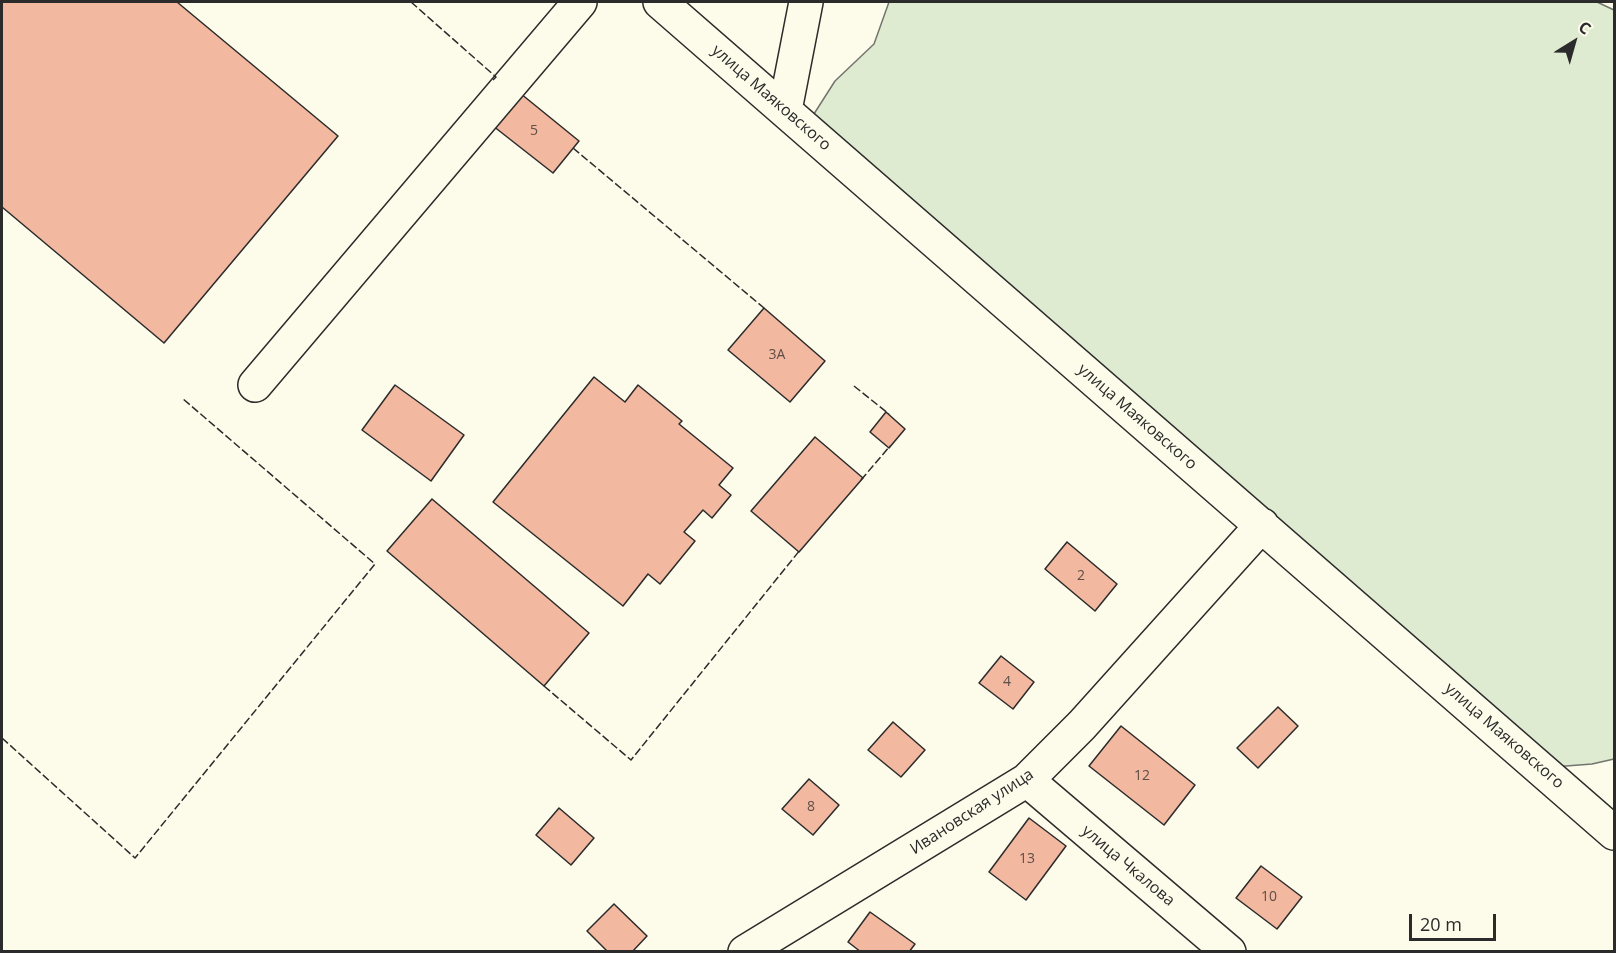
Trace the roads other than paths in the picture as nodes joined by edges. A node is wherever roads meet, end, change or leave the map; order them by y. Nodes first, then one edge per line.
1 (580, 2) edge
2 (660, 2) edge
3 (806, 2) edge
4 (785, 110) junction
5 (255, 386) dead end
6 (1262, 525) junction
7 (1027, 780) junction
8 (1614, 832) edge
9 (745, 951) edge
10 (1229, 951) edge

1 - 5 street
2 - 4 street, улица Маяковского
3 - 4 street
4 - 6 street, улица Маяковского
6 - 7 street, Ивановская улица
6 - 8 street, улица Маяковского
7 - 9 street, Ивановская улица
7 - 10 street, улица Чкалова

